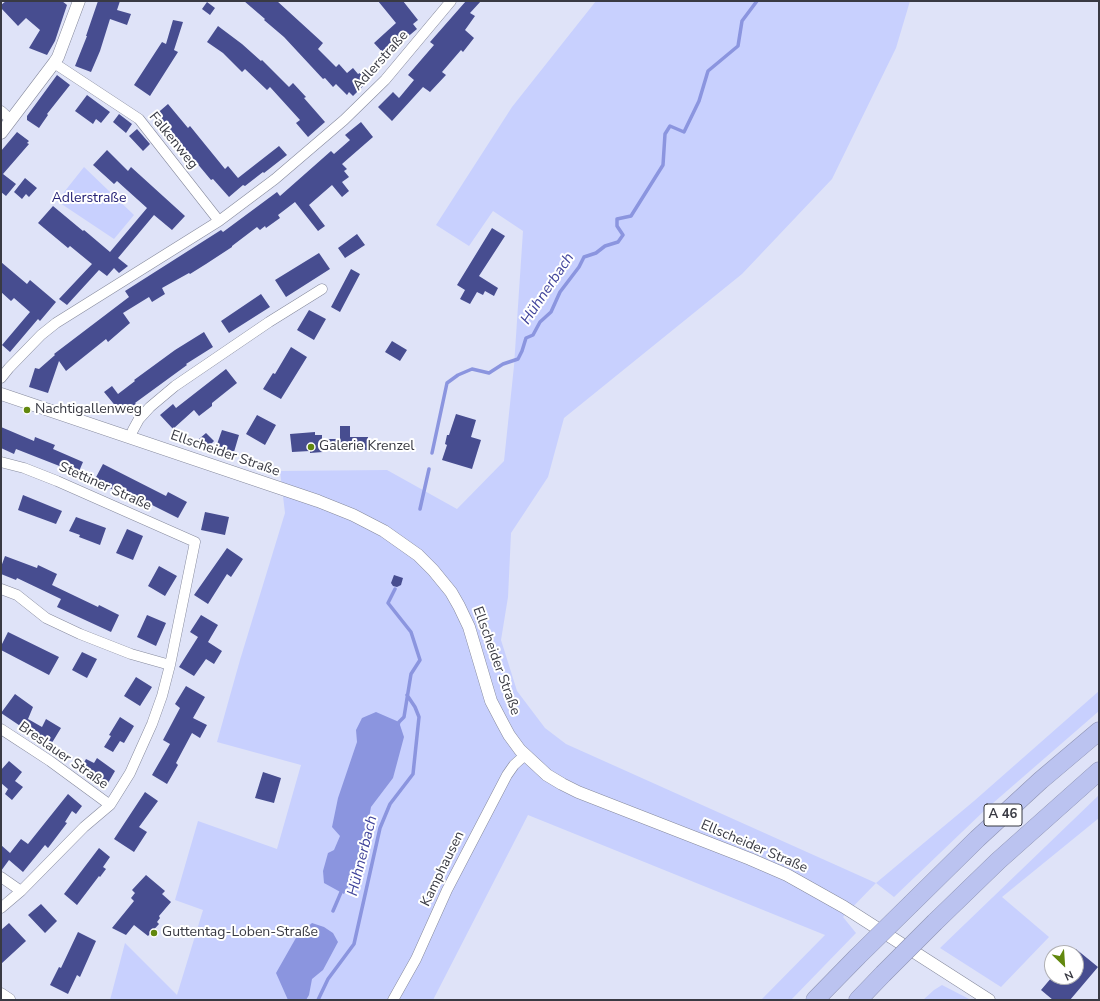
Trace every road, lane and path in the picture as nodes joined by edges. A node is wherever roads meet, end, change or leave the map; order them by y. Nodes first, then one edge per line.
1 (79, 1) edge
2 (448, 2) edge
3 (54, 63) junction
4 (1, 111) edge
5 (11, 120) junction
6 (1, 133) edge
7 (220, 221) junction
8 (322, 289) dead end
9 (1, 378) edge
10 (1, 394) edge
11 (130, 437) junction
12 (1, 462) edge
13 (1, 589) edge
14 (170, 665) junction
15 (1, 729) edge
16 (1099, 731) edge
17 (525, 754) junction
18 (1099, 771) edge
19 (110, 805) junction
20 (1, 877) edge
21 (21, 891) junction
22 (1, 908) edge
23 (1, 993) edge
24 (10, 999) dead end
25 (393, 1000) edge
26 (815, 1000) edge
27 (858, 1000) edge
28 (989, 1000) edge

1 - 3 street
2 - 7 street, Adlerstraße
3 - 5 street
3 - 7 street, Falkenweg
4 - 5 street
5 - 6 street
7 - 9 street, Adlerstraße
8 - 11 street
10 - 11 street, Ellscheider Straße
11 - 17 street, Ellscheider Straße
12 - 14 street, Stettiner Straße
13 - 14 street
14 - 19 street
15 - 19 street, Breslauer Straße
16 - 26 highway, A 46, bridge
17 - 25 street, Kamphausen
17 - 28 street, Ellscheider Straße
18 - 27 highway, A 46, bridge
19 - 21 street
20 - 21 street
21 - 22 street
23 - 24 street

